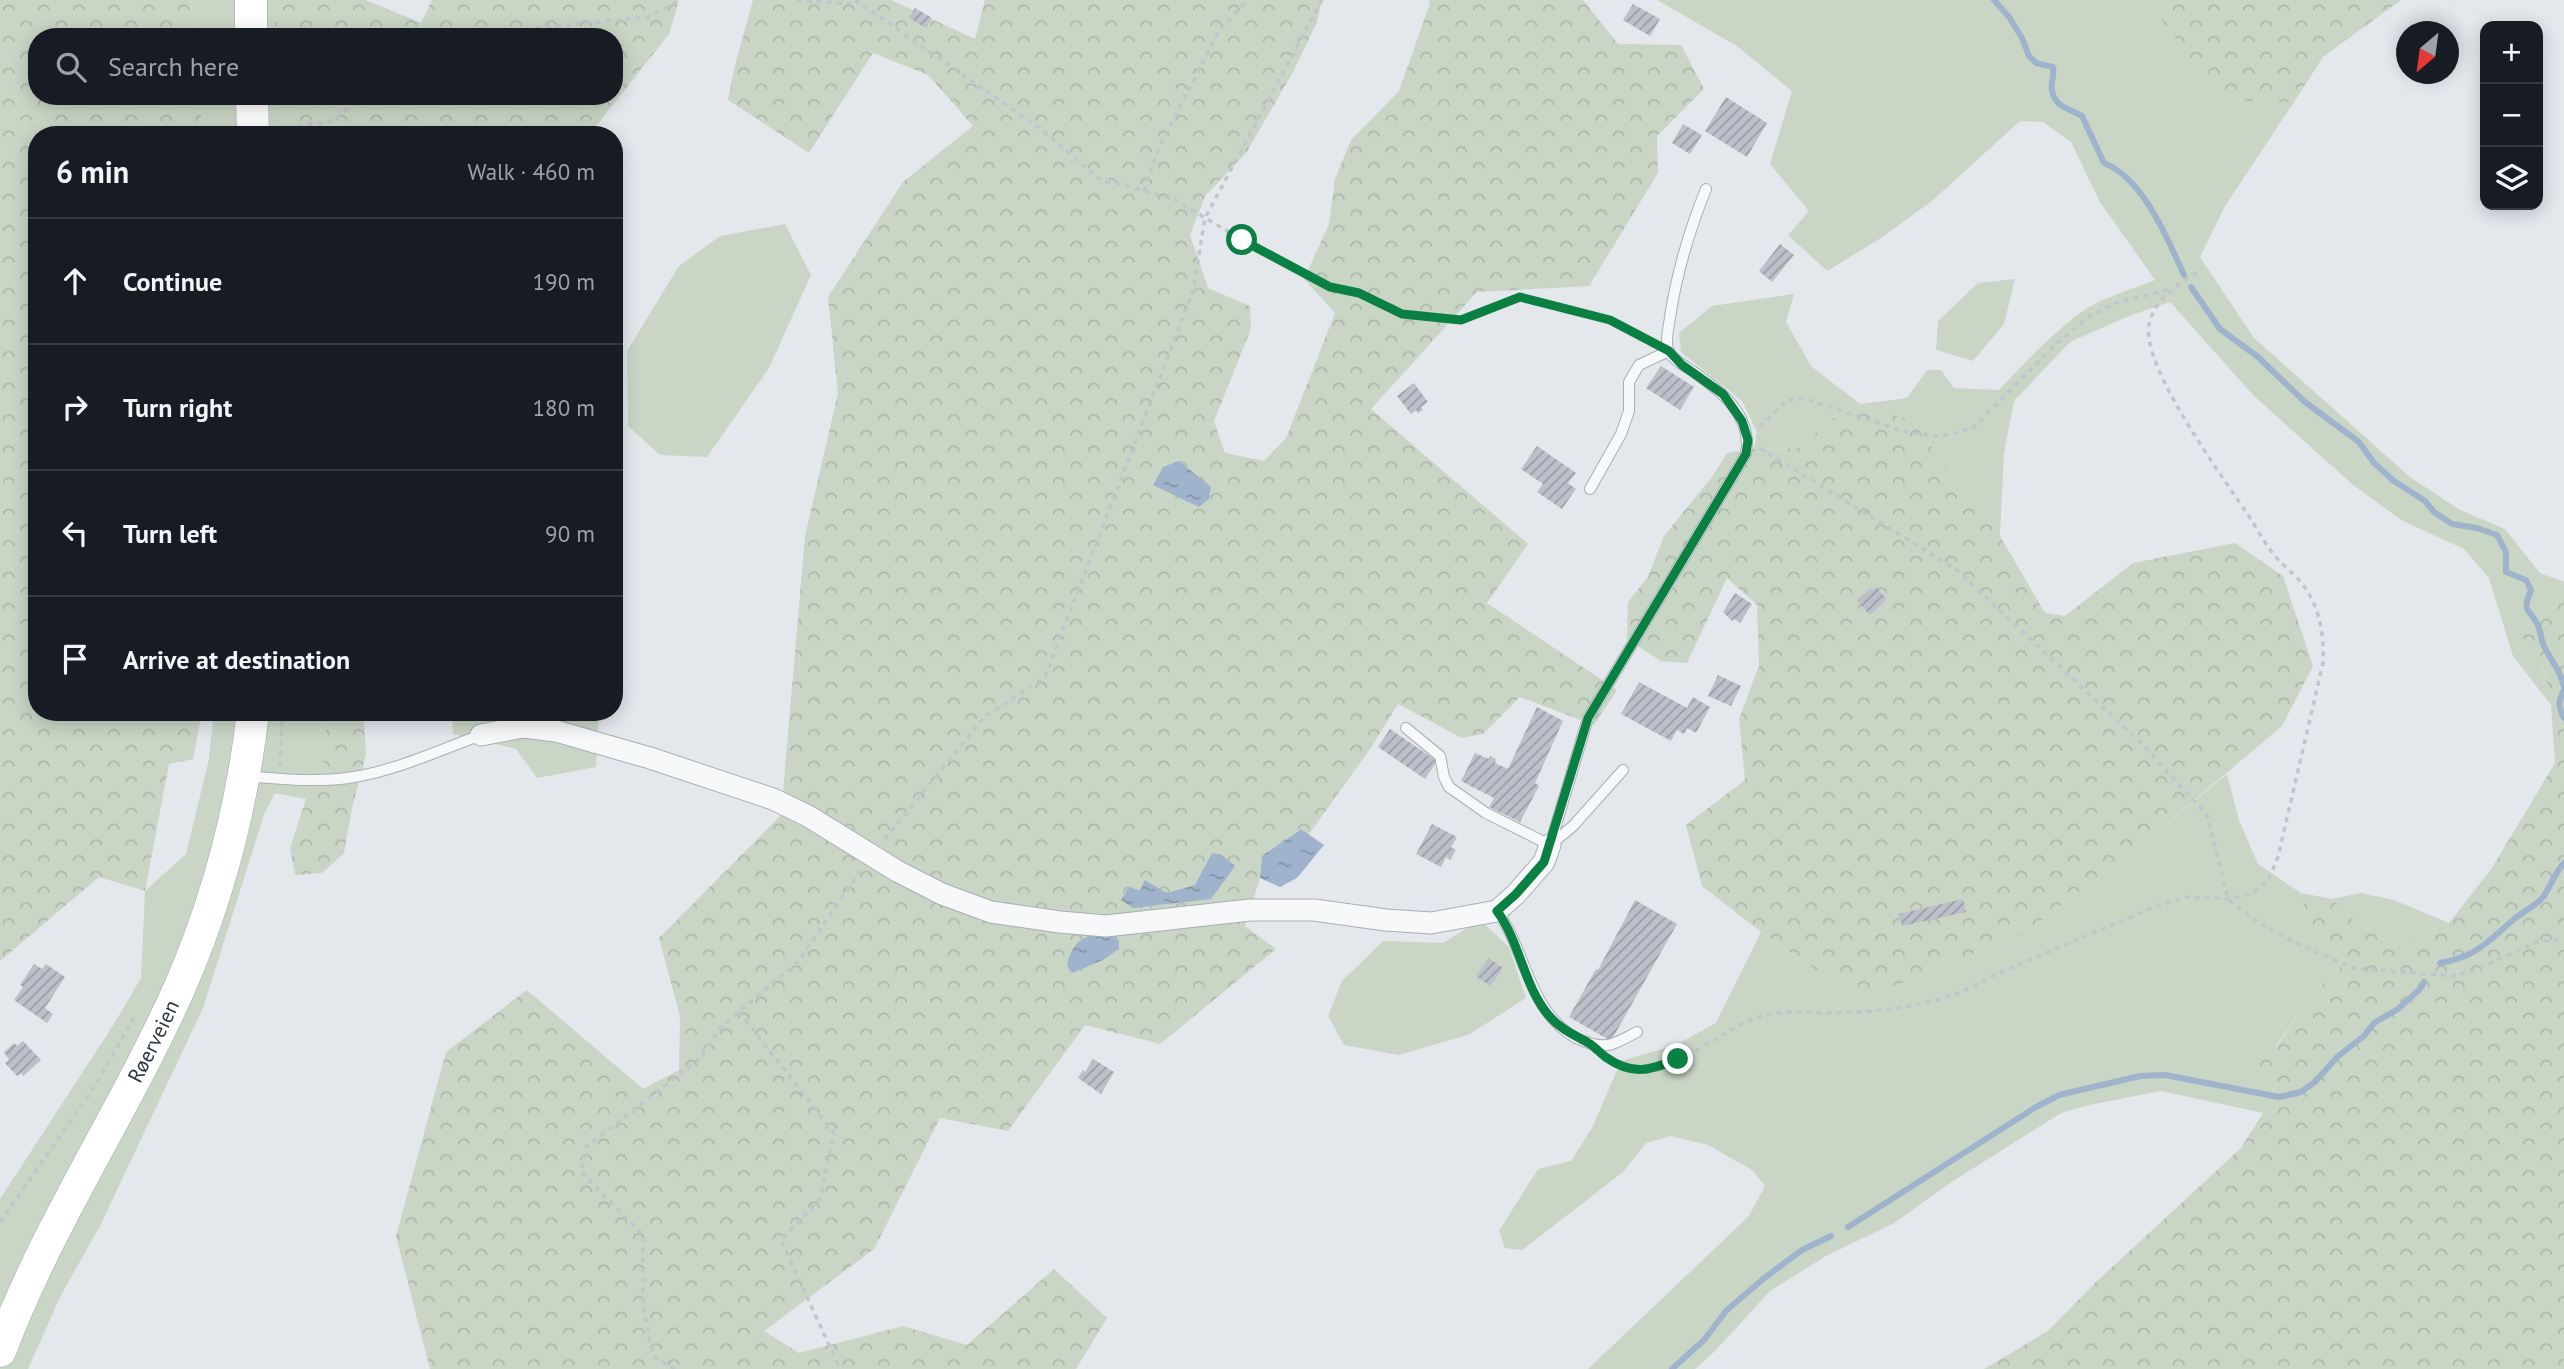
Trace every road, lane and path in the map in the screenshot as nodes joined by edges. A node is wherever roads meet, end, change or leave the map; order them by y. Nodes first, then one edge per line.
1 (251, 0) edge
2 (682, 0) edge
3 (797, 0) edge
4 (855, 0) edge
5 (1247, 0) edge
6 (1322, 0) edge
7 (859, 4) junction
8 (251, 28) edge
9 (536, 28) edge
10 (252, 105) edge
11 (351, 105) edge
12 (253, 126) edge
13 (303, 126) edge
14 (1706, 189) dead end
15 (1144, 191) junction
16 (1205, 218) junction
17 (2202, 269) dead end
18 (2171, 289) junction
19 (1669, 351) junction
20 (1748, 440) junction
21 (1590, 489) dead end
22 (252, 721) edge
23 (282, 721) edge
24 (1406, 728) dead end
25 (481, 735) joint
26 (1623, 770) dead end
27 (244, 776) junction
28 (280, 779) junction
29 (1550, 845) junction
30 (872, 855) junction
31 (2228, 899) junction
32 (1497, 911) junction
33 (2564, 939) edge
34 (739, 1012) junction
35 (137, 1013) dead end
36 (1637, 1032) dead end
37 (1590, 1044) junction
38 (0, 1222) edge
39 (0, 1351) edge
40 (675, 1369) edge
41 (840, 1369) edge

1 - 8 main road
2 - 9 path
3 - 7 path
4 - 7 path
5 - 15 path
6 - 16 path
7 - 15 path
10 - 12 main road
11 - 13 path
14 - 19 lane
15 - 16 path
16 - 19 path
16 - 30 path
17 - 18 path
18 - 20 path
18 - 31 path
19 - 20 lane
19 - 21 lane
20 - 29 lane
20 - 31 path
22 - 27 main road, Røerveien
23 - 28 path
24 - 29 lane
25 - 28 lane
25 - 30 street
26 - 29 lane
27 - 28 lane
27 - 39 main road, Røerveien
29 - 32 street
30 - 32 street
30 - 34 path
31 - 33 path
31 - 37 path
32 - 37 lane
34 - 40 path
34 - 41 path
35 - 38 path
36 - 37 lane

